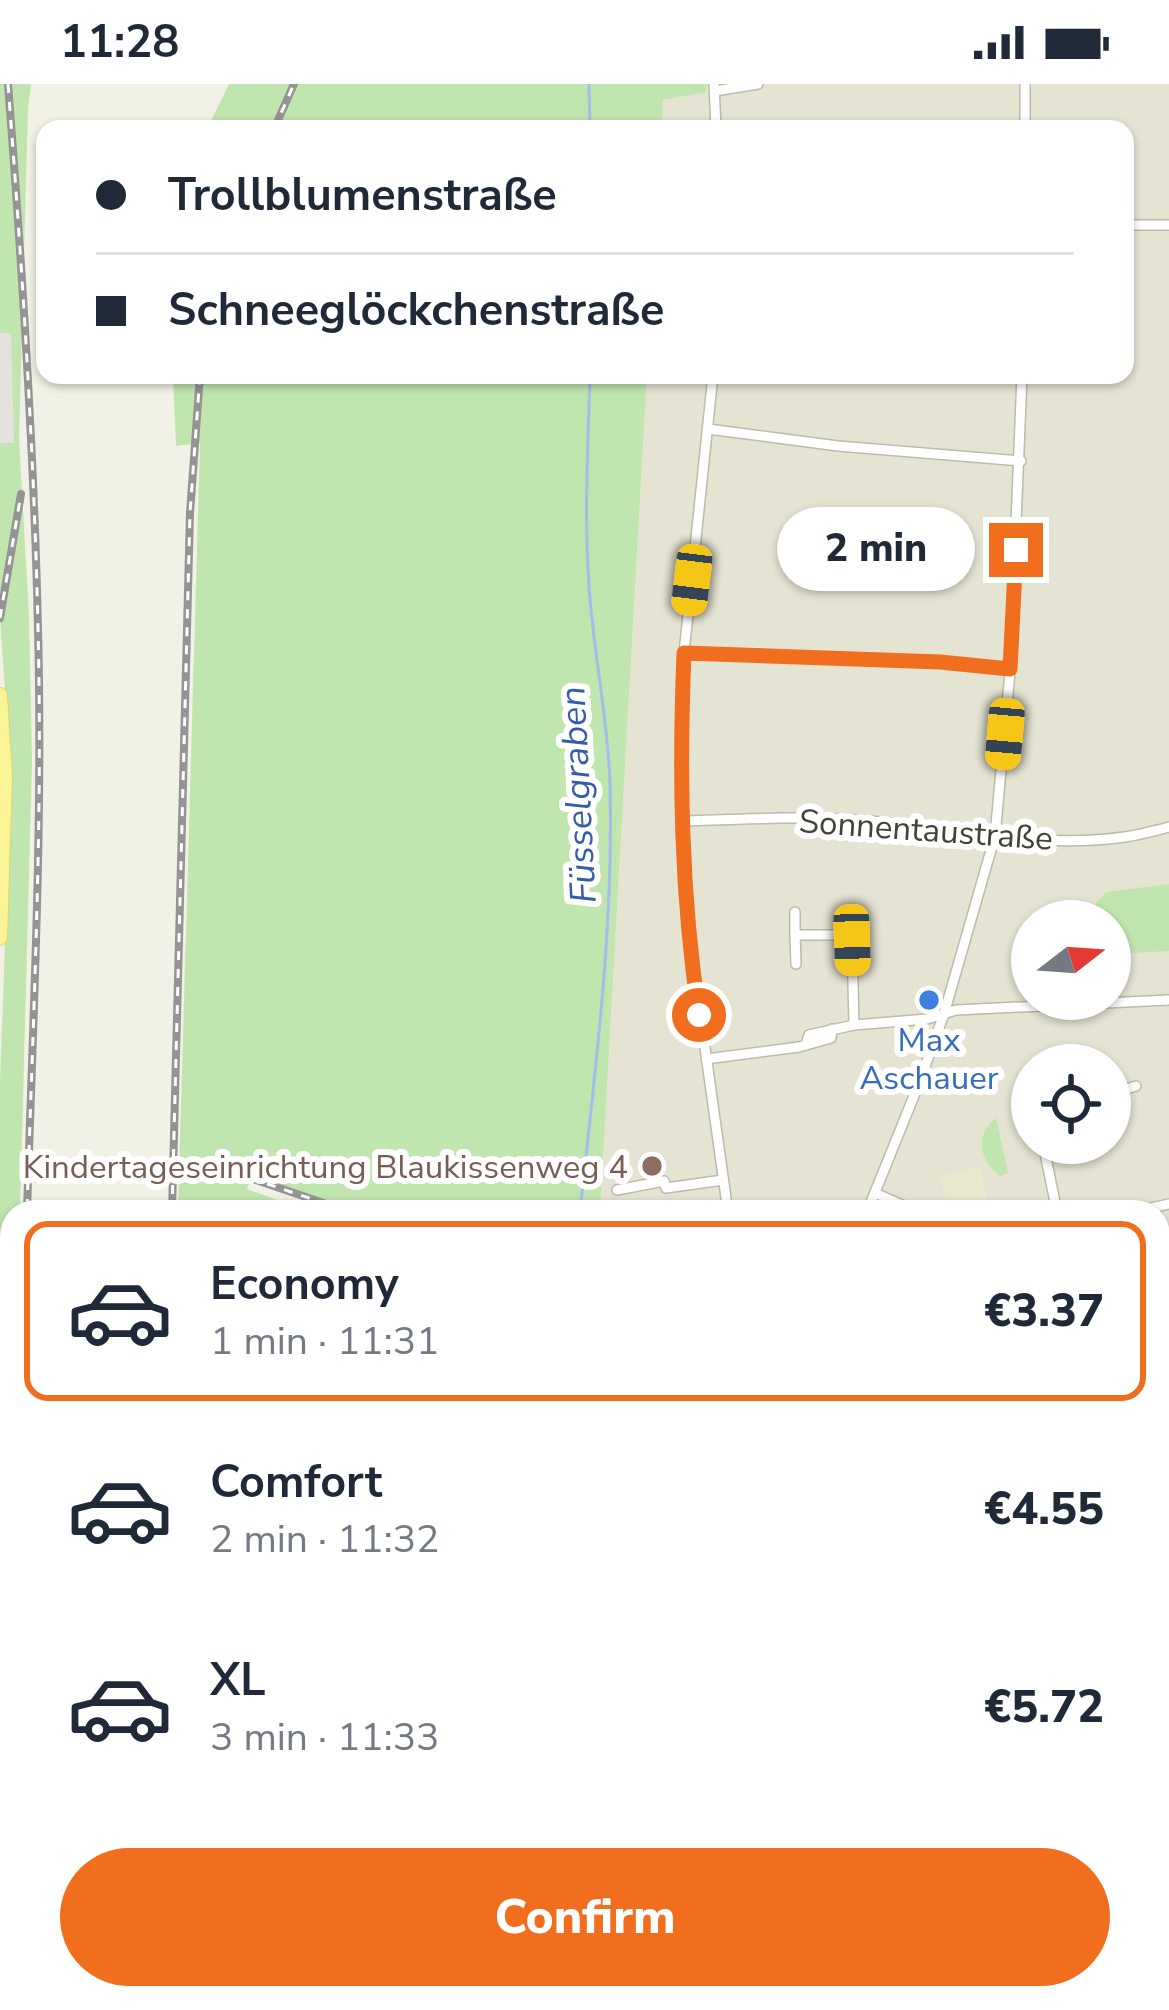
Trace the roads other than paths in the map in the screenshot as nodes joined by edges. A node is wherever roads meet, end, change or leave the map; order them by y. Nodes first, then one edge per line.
1 (758, 84) edge
2 (1025, 84) edge
3 (714, 87) edge
4 (716, 120) edge
5 (1025, 120) edge
6 (1134, 225) edge
7 (1169, 225) edge
8 (712, 384) edge
9 (1022, 384) edge
10 (708, 429) junction
11 (1021, 461) junction
12 (684, 653) junction
13 (1010, 669) junction
14 (0, 695) edge
15 (682, 820) junction
16 (1169, 827) edge
17 (995, 836) junction
18 (795, 912) dead end
19 (796, 935) junction
20 (0, 938) edge
21 (796, 964) dead end
22 (1169, 1000) edge
23 (944, 1014) junction
24 (854, 1025) junction
25 (706, 1059) junction
26 (1136, 1086) dead end
27 (1131, 1088) edge
28 (1047, 1164) edge
29 (724, 1180) junction
30 (617, 1190) dead end
31 (875, 1193) junction
32 (726, 1200) edge
33 (872, 1200) edge
34 (891, 1200) edge
35 (1055, 1200) edge

1 - 3 street
2 - 5 street
3 - 4 street
6 - 7 street
8 - 10 street
9 - 11 street
10 - 11 street
10 - 12 street
11 - 13 street
12 - 13 street
12 - 15 street
13 - 17 street
14 - 20 main road
15 - 17 street, Sonnentaustraße
15 - 25 street
16 - 17 street, Sonnentaustraße
17 - 23 street
18 - 19 street
19 - 21 street
19 - 24 street
22 - 23 street
23 - 24 street
23 - 31 street
24 - 25 street
25 - 29 street
26 - 27 street
28 - 35 street
29 - 30 street
29 - 32 street
31 - 33 street
31 - 34 street

